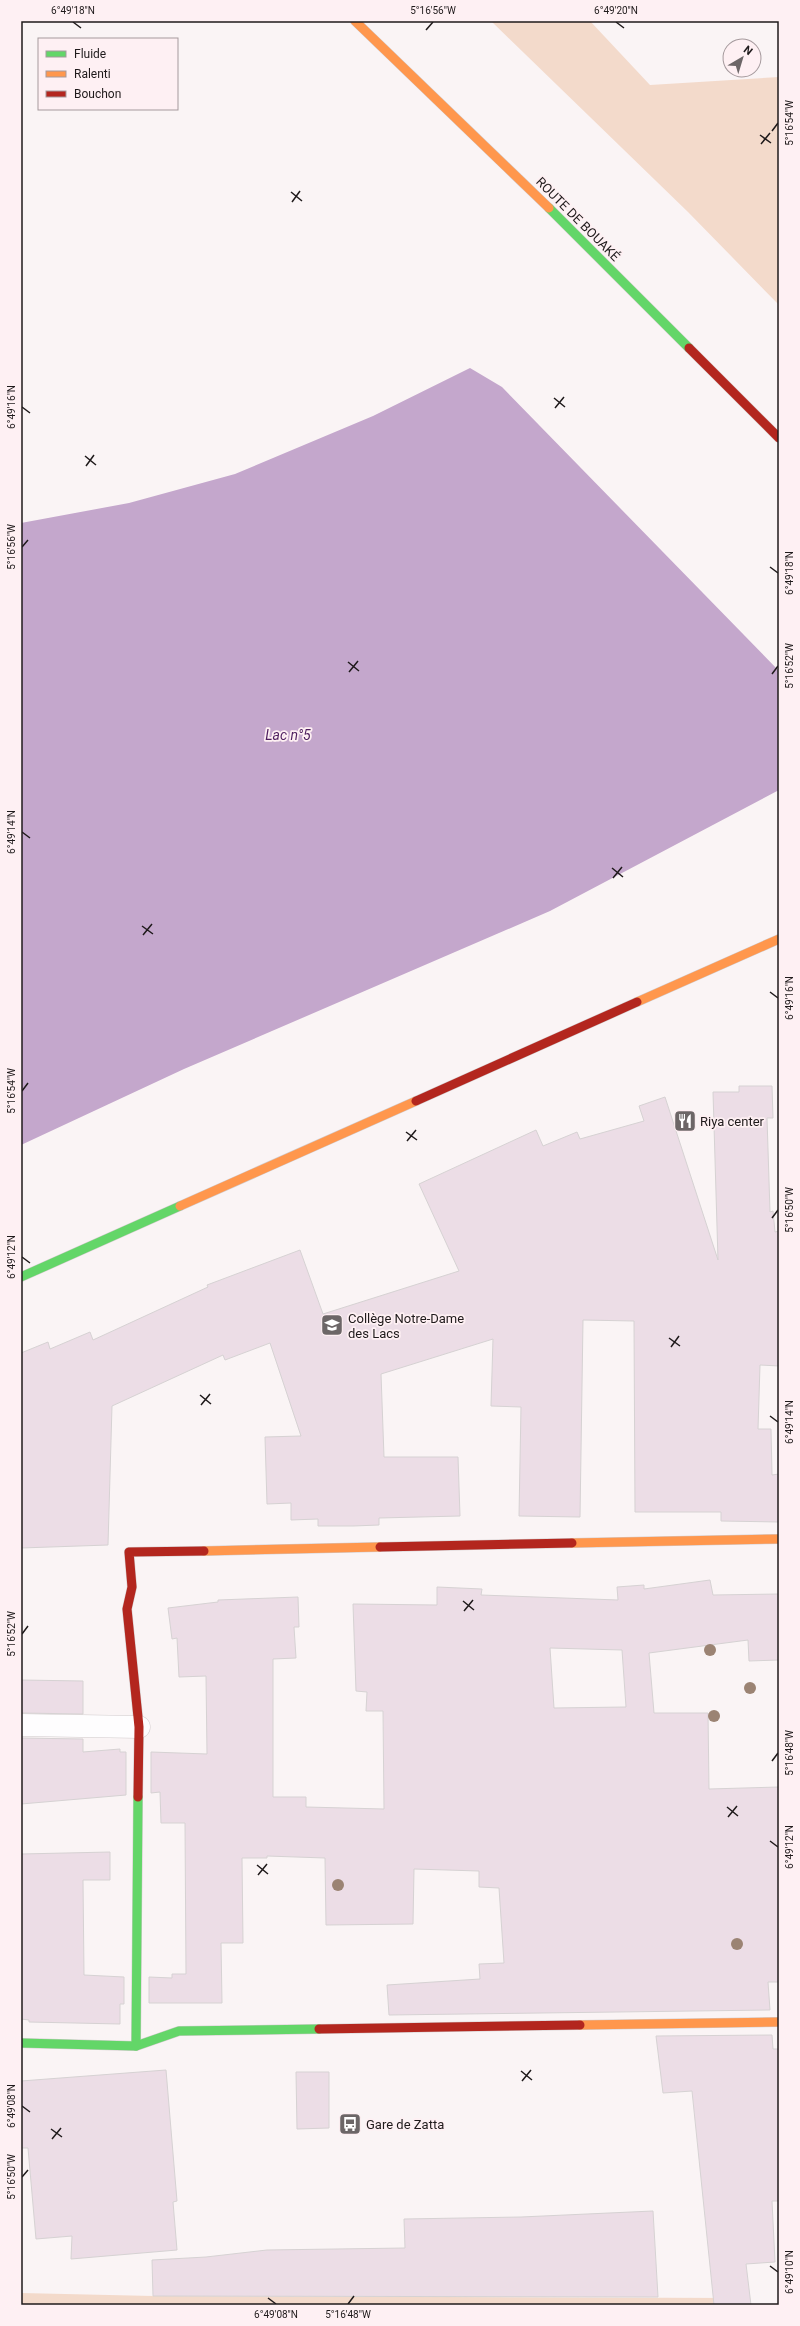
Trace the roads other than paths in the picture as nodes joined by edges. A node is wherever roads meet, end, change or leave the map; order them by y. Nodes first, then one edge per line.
1 (355, 21) edge
2 (779, 438) edge
3 (779, 939) edge
4 (21, 1277) edge
5 (779, 1539) edge
6 (21, 1725) edge
7 (139, 1727) junction
8 (779, 2022) edge
9 (21, 2043) edge
10 (136, 2046) junction

1 - 2 main road, ROUTE DE BOUAKÉ
3 - 4 main road
5 - 7 main road
6 - 7 street
7 - 10 main road
8 - 10 main road
9 - 10 main road

